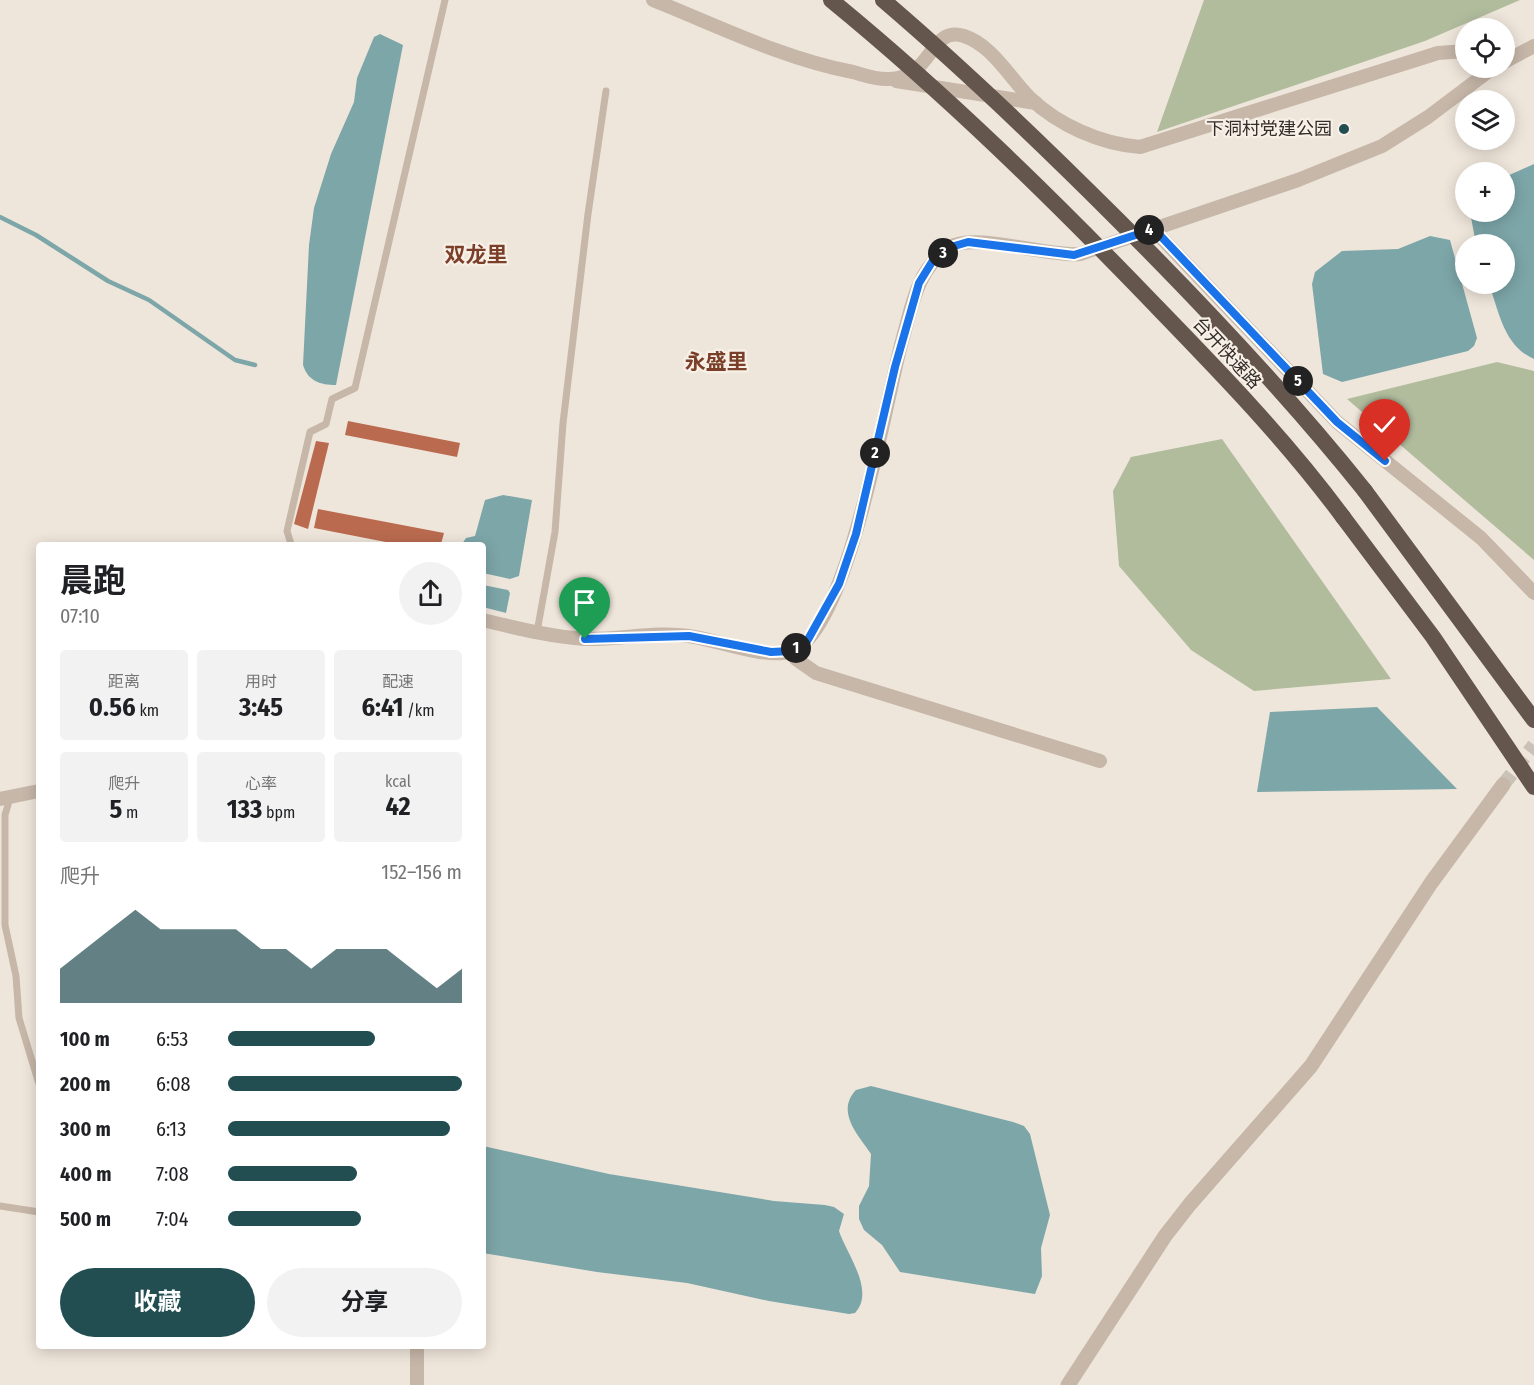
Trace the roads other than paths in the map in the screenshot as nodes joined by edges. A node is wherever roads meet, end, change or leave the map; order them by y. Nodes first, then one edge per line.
1 (445, 0) edge
2 (653, 0) edge
3 (831, 0) edge
4 (883, 0) edge
5 (1534, 46) edge
6 (1455, 52) edge
7 (1515, 56) edge
8 (1480, 78) edge
9 (888, 79) junction
10 (606, 91) dead end
11 (1036, 103) junction
12 (1154, 229) junction
13 (290, 542) edge
14 (1534, 593) edge
15 (486, 621) edge
16 (537, 632) junction
17 (791, 651) junction
18 (1534, 720) edge
19 (1100, 761) dead end
20 (1503, 785) tunnel mouth
21 (1534, 787) edge
22 (36, 792) edge
23 (5, 798) edge
24 (36, 1074) edge
25 (0, 1206) edge
26 (36, 1212) edge
27 (417, 1349) edge
28 (417, 1385) edge
29 (1068, 1385) edge

1 - 13 lane
2 - 9 street
3 - 21 highway, 台开快速路, bridge
4 - 18 highway, 台开快速路, bridge
5 - 7 street
6 - 11 street
8 - 12 street
9 - 11 street
9 - 11 street
10 - 16 lane
12 - 14 street
12 - 17 street
15 - 16 street
16 - 17 street
17 - 19 street
20 - 29 street
22 - 23 street
23 - 24 lane
25 - 26 lane
27 - 28 street

